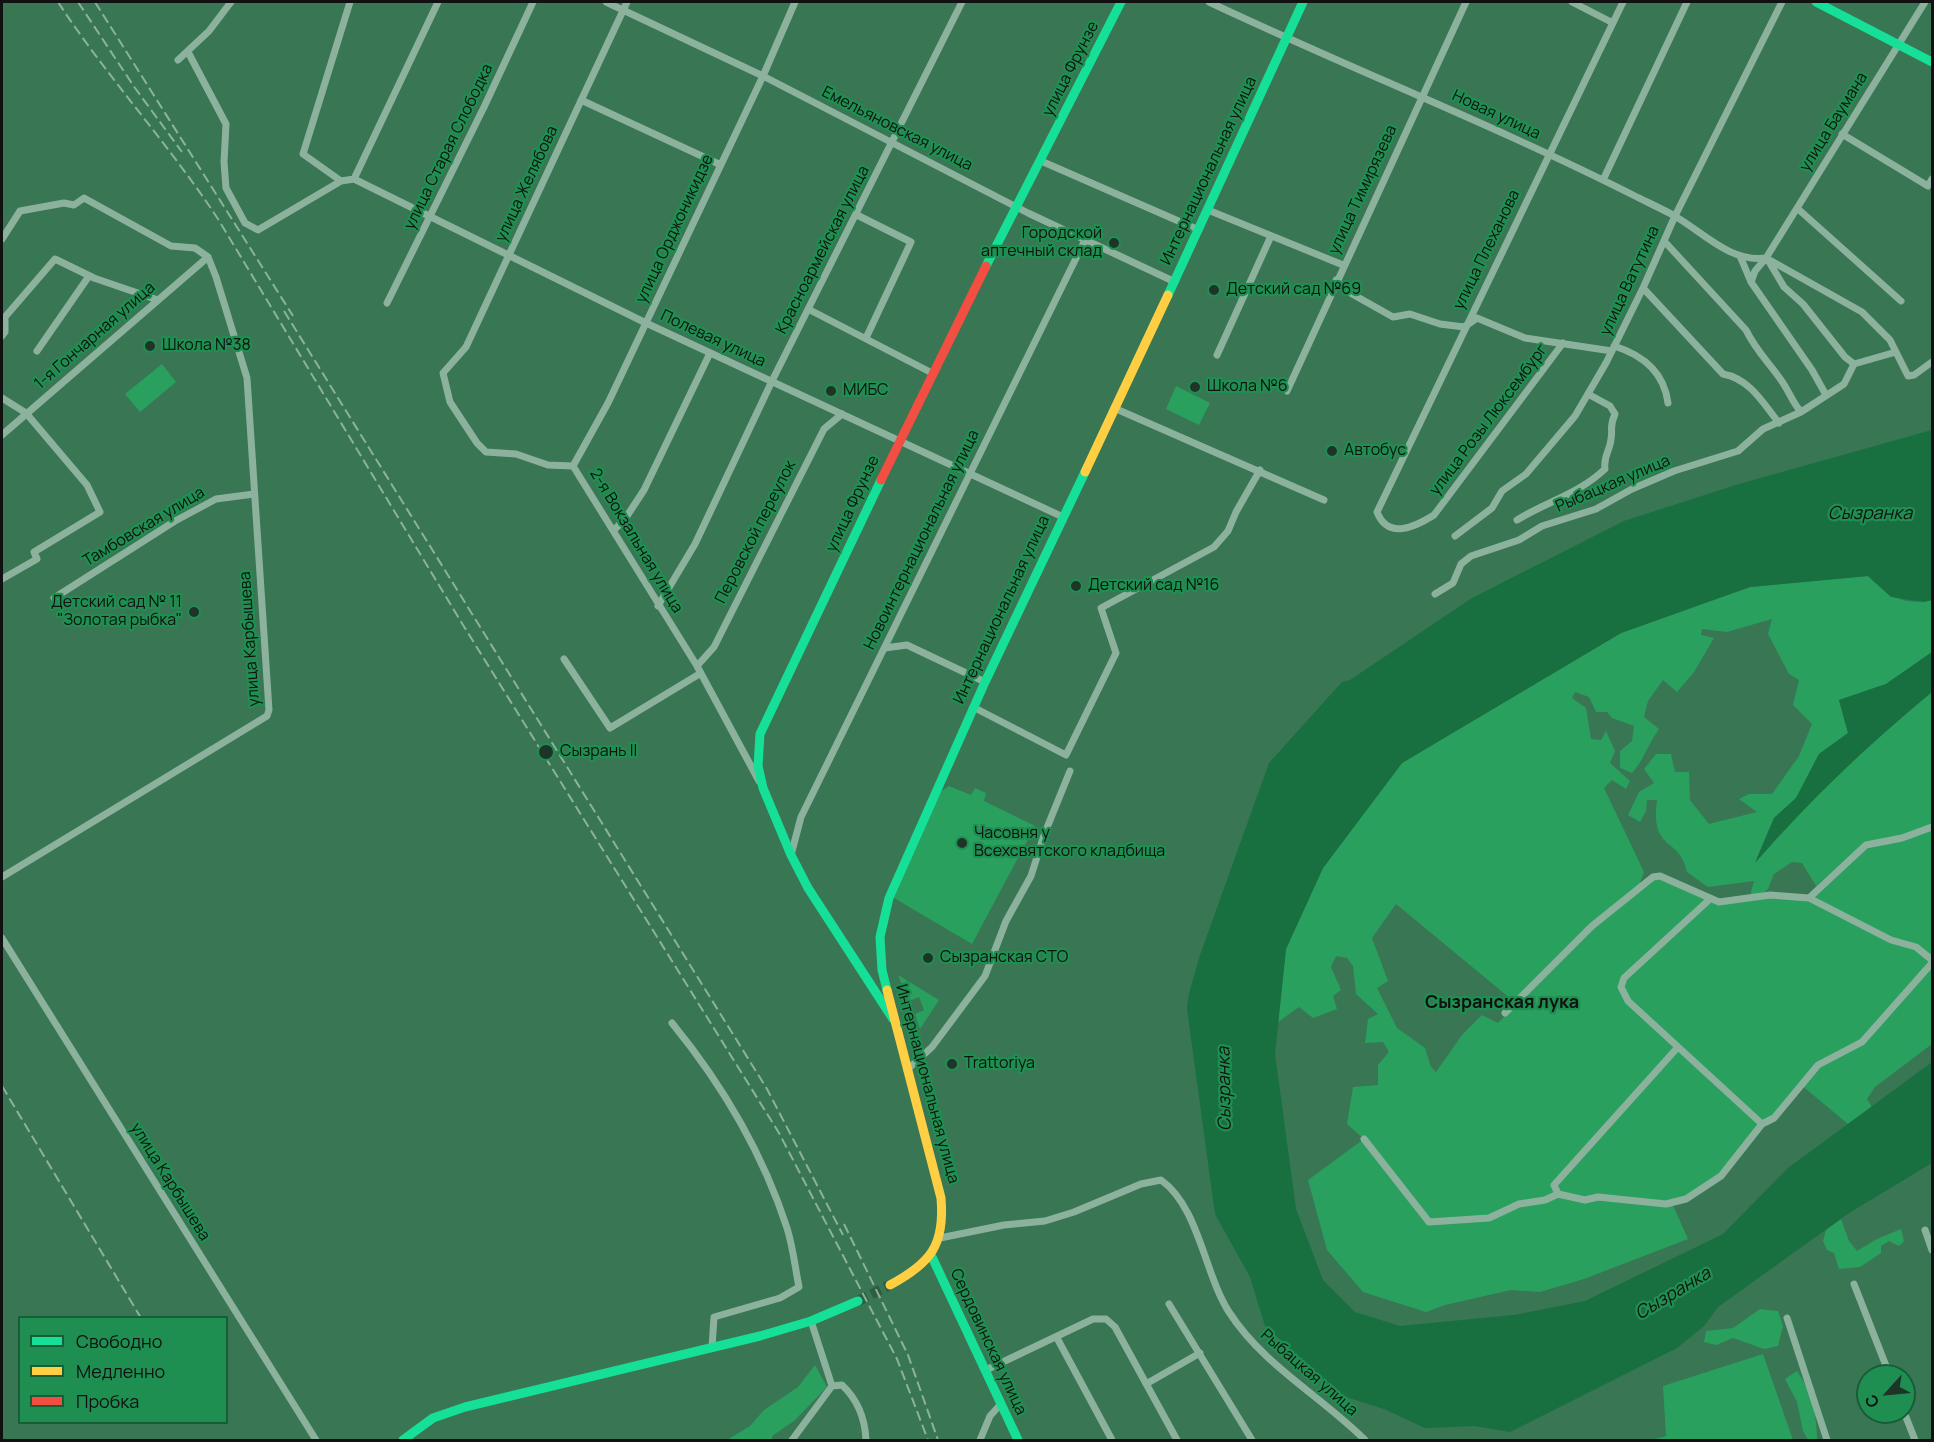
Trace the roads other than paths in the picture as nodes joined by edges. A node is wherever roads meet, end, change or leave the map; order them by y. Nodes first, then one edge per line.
1 (231, 2) edge
2 (350, 2) edge
3 (438, 2) edge
4 (533, 2) edge
5 (606, 2) edge
6 (627, 2) edge
7 (795, 2) edge
8 (962, 2) edge
9 (1121, 2) edge
10 (1209, 2) edge
11 (1303, 2) edge
12 (1466, 2) edge
13 (1572, 2) edge
14 (1623, 2) edge
15 (1687, 2) edge
16 (1782, 2) edge
17 (1816, 2) edge
18 (1924, 2) edge
19 (624, 9) junction
20 (1613, 22) junction
21 (1286, 38) junction
22 (1898, 46) junction
23 (188, 52) junction
24 (178, 60) dead end
25 (1932, 62) edge
26 (763, 76) junction
27 (1423, 96) junction
28 (581, 100) junction
29 (1842, 134) junction
30 (893, 142) junction
31 (1548, 154) junction
32 (1041, 161) junction
33 (721, 165) junction
34 (354, 179) junction
35 (1932, 179) edge
36 (1603, 180) junction
37 (341, 181) junction
38 (1017, 206) junction
39 (1797, 208) junction
40 (1208, 210) junction
41 (857, 215) junction
42 (1675, 216) junction
43 (430, 217) junction
44 (1199, 230) junction
45 (1271, 236) junction
46 (2, 239) edge
47 (1085, 240) junction
48 (1665, 242) junction
49 (509, 255) junction
50 (1740, 256) junction
51 (208, 257) junction
52 (1766, 258) junction
53 (1343, 265) junction
54 (89, 276) junction
55 (1336, 280) junction
56 (1175, 282) junction
57 (1751, 282) junction
58 (1643, 288) junction
59 (158, 300) junction
60 (1901, 301) dead end
61 (387, 303) dead end
62 (808, 309) junction
63 (4, 317) edge
64 (646, 322) junction
65 (1464, 327) junction
66 (2, 336) edge
67 (866, 338) junction
68 (1563, 343) junction
69 (1613, 349) junction
70 (37, 351) dead end
71 (710, 352) junction
72 (1896, 352) junction
73 (1217, 355) dead end
74 (1932, 363) edge
75 (1854, 364) junction
76 (443, 373) joint
77 (932, 373) junction
78 (772, 381) junction
79 (1287, 391) dead end
80 (1588, 394) junction
81 (1826, 395) junction
82 (2, 398) edge
83 (1668, 403) dead end
84 (1114, 408) junction
85 (1801, 412) junction
86 (26, 413) junction
87 (842, 414) junction
88 (1779, 423) junction
89 (2, 435) edge
90 (899, 441) junction
91 (573, 466) junction
92 (1260, 470) junction
93 (970, 474) junction
94 (254, 494) junction
95 (1324, 500) dead end
96 (1377, 512) joint
97 (1063, 517) junction
98 (1517, 520) dead end
99 (614, 530) junction
100 (1455, 536) dead end
101 (2, 579) edge
102 (1435, 594) dead end
103 (54, 598) dead end
104 (658, 606) junction
105 (885, 648) junction
106 (564, 658) dead end
107 (698, 666) junction
108 (701, 673) junction
109 (985, 682) junction
110 (973, 708) junction
111 (1070, 771) dead end
112 (763, 788) junction
113 (1932, 827) edge
114 (791, 855) junction
115 (2, 877) edge
116 (1809, 898) junction
117 (1710, 899) junction
118 (2, 938) edge
119 (1932, 962) edge
120 (882, 970) junction
121 (866, 976) junction
122 (1504, 1013) dead end
123 (893, 1019) junction
124 (672, 1023) dead end
125 (1678, 1047) junction
126 (907, 1070) junction
127 (1762, 1124) junction
128 (1364, 1138) dead end
129 (1558, 1194) junction
130 (1924, 1230) dead end
131 (940, 1238) junction
132 (1932, 1251) edge
133 (932, 1257) junction
134 (1854, 1284) dead end
135 (890, 1285) tunnel mouth
136 (858, 1301) tunnel mouth
137 (1169, 1304) dead end
138 (1787, 1318) dead end
139 (811, 1321) junction
140 (1057, 1338) junction
141 (712, 1347) junction
142 (1200, 1353) junction
143 (1885, 1364) edge
144 (986, 1371) junction
145 (1146, 1384) junction
146 (832, 1386) junction
147 (1000, 1405) junction
148 (1909, 1424) edge
149 (316, 1440) edge
150 (403, 1440) edge
151 (792, 1440) edge
152 (866, 1440) edge
153 (980, 1440) edge
154 (1018, 1440) edge
155 (1112, 1440) edge
156 (1177, 1440) edge
157 (1252, 1440) edge
158 (1365, 1440) edge
159 (1827, 1440) edge
160 (1915, 1440) edge

1 - 23 street
2 - 37 street
3 - 34 street
4 - 43 street, улица Старая Слободка
5 - 19 street, Емельяновская улица
6 - 19 street, улица Желябова
7 - 26 street, улица Орджоникидзе
8 - 30 street, Красноармейская улица
9 - 32 main road, улица Фрунзе
10 - 21 street, Новая улица
11 - 21 main road, Интернациональная улица
12 - 27 street, улица Тимирязева
13 - 20 street
14 - 20 street, улица Плеханова
15 - 36 street
16 - 42 street, улица Ватутина
17 - 22 main road
18 - 22 street, улица Баумана
19 - 26 street, Емельяновская улица
19 - 28 street, улица Желябова
20 - 31 street, улица Плеханова
21 - 27 street, Новая улица
21 - 40 main road, Интернациональная улица
22 - 25 main road
22 - 29 street, улица Баумана
23 - 24 street
23 - 37 street
26 - 30 street, Емельяновская улица
26 - 33 street, улица Орджоникидзе
27 - 31 street, Новая улица
27 - 53 street, улица Тимирязева
28 - 33 street
28 - 49 street, улица Желябова
29 - 35 street
29 - 39 street, улица Баумана
30 - 38 street, Емельяновская улица
30 - 41 street, Красноармейская улица
31 - 36 street, Новая улица
31 - 65 street, улица Плеханова
32 - 38 main road, улица Фрунзе
32 - 44 street
33 - 64 street, улица Орджоникидзе
34 - 37 street
34 - 43 street, Полевая улица
36 - 42 street, Новая улица
38 - 47 street, Емельяновская улица
38 - 77 main road, улица Фрунзе
39 - 52 street, улица Баумана
39 - 60 street
40 - 44 main road, Интернациональная улица
40 - 45 street
41 - 62 street, Красноармейская улица
41 - 67 street
42 - 48 street, улица Ватутина
42 - 50 street, Новая улица
43 - 49 street, Полевая улица
43 - 61 street, улица Старая Слободка
44 - 56 main road, Интернациональная улица
45 - 53 street
45 - 73 street
46 - 51 street
47 - 56 street, Емельяновская улица
47 - 93 street, Новоинтернациональная улица
48 - 58 street, улица Ватутина
48 - 85 street
49 - 64 street, Полевая улица
49 - 76 street, улица Желябова
50 - 52 street, Новая улица
50 - 57 street
51 - 59 street, 1-я Гончарная улица
51 - 94 street, улица Карбышева
52 - 57 street, улица Баумана
52 - 72 street
52 - 75 street
53 - 55 street, улица Тимирязева
54 - 59 street
54 - 63 street
54 - 70 street, 1-я Гончарная улица
55 - 65 street
55 - 79 street, улица Тимирязева
56 - 84 main road, Интернациональная улица
57 - 81 street
58 - 69 street, улица Ватутина
58 - 88 street
59 - 86 street, 1-я Гончарная улица
62 - 67 street
62 - 78 street, Красноармейская улица
63 - 66 street
64 - 71 street, Полевая улица
64 - 91 street, улица Орджоникидзе
65 - 68 street
65 - 96 street, улица Плеханова
67 - 77 street
68 - 69 street
68 - 96 street, улица Розы Люксембург
69 - 80 street, улица Ватутина
69 - 83 street
71 - 78 street, Полевая улица
71 - 99 street
72 - 74 street
72 - 75 street
75 - 81 street, Рыбацкая улица
76 - 91 street, 2-я Вокзальная улица
77 - 90 main road, улица Фрунзе
78 - 87 street, Полевая улица
78 - 104 street, Красноармейская улица
80 - 98 street
80 - 100 street, улица Ватутина
81 - 85 street, Рыбацкая улица
82 - 86 street
84 - 92 street
84 - 97 main road, Интернациональная улица
85 - 88 street, Рыбацкая улица
86 - 89 street, 1-я Гончарная улица
86 - 101 street
87 - 90 street, Полевая улица
87 - 107 street, Перовской переулок
88 - 102 street, Рыбацкая улица
90 - 93 street, Полевая улица
90 - 112 main road, улица Фрунзе
91 - 99 street, 2-я Вокзальная улица
92 - 95 street
92 - 110 street
93 - 97 street, Полевая улица
93 - 105 street, Новоинтернациональная улица
94 - 103 street, Тамбовская улица
94 - 115 street, улица Карбышева
97 - 109 main road, Интернациональная улица
99 - 104 street, 2-я Вокзальная улица
104 - 107 street, 2-я Вокзальная улица
105 - 109 street
105 - 114 street, Новоинтернациональная улица
106 - 108 street
107 - 108 street, 2-я Вокзальная улица
108 - 112 street, 2-я Вокзальная улица
109 - 110 main road, Интернациональная улица
110 - 120 main road, Интернациональная улица
111 - 126 street
112 - 114 main road, улица Фрунзе
113 - 116 street
114 - 121 main road, улица Фрунзе
116 - 117 street
116 - 119 street
117 - 122 street
117 - 125 street
118 - 149 street, улица Карбышева
119 - 127 street
120 - 121 main road
120 - 123 main road, Интернациональная улица
121 - 123 main road, улица Фрунзе
123 - 126 main road, Интернациональная улица
124 - 141 street
125 - 127 street
125 - 129 street
126 - 131 main road, Интернациональная улица
127 - 129 street
128 - 129 street
130 - 132 street
131 - 133 main road, Интернациональная улица
131 - 158 street, Рыбацкая улица
133 - 135 main road
133 - 144 main road, Сердовинская улица
134 - 143 street
136 - 139 main road
137 - 142 street
138 - 159 street
139 - 141 main road
139 - 146 street
140 - 144 street
140 - 145 street
140 - 155 street
141 - 150 main road
142 - 145 street
142 - 157 street
144 - 147 main road, Сердовинская улица
145 - 156 street
146 - 151 street
146 - 152 street
147 - 153 street
147 - 154 main road, Сердовинская улица
148 - 160 street

